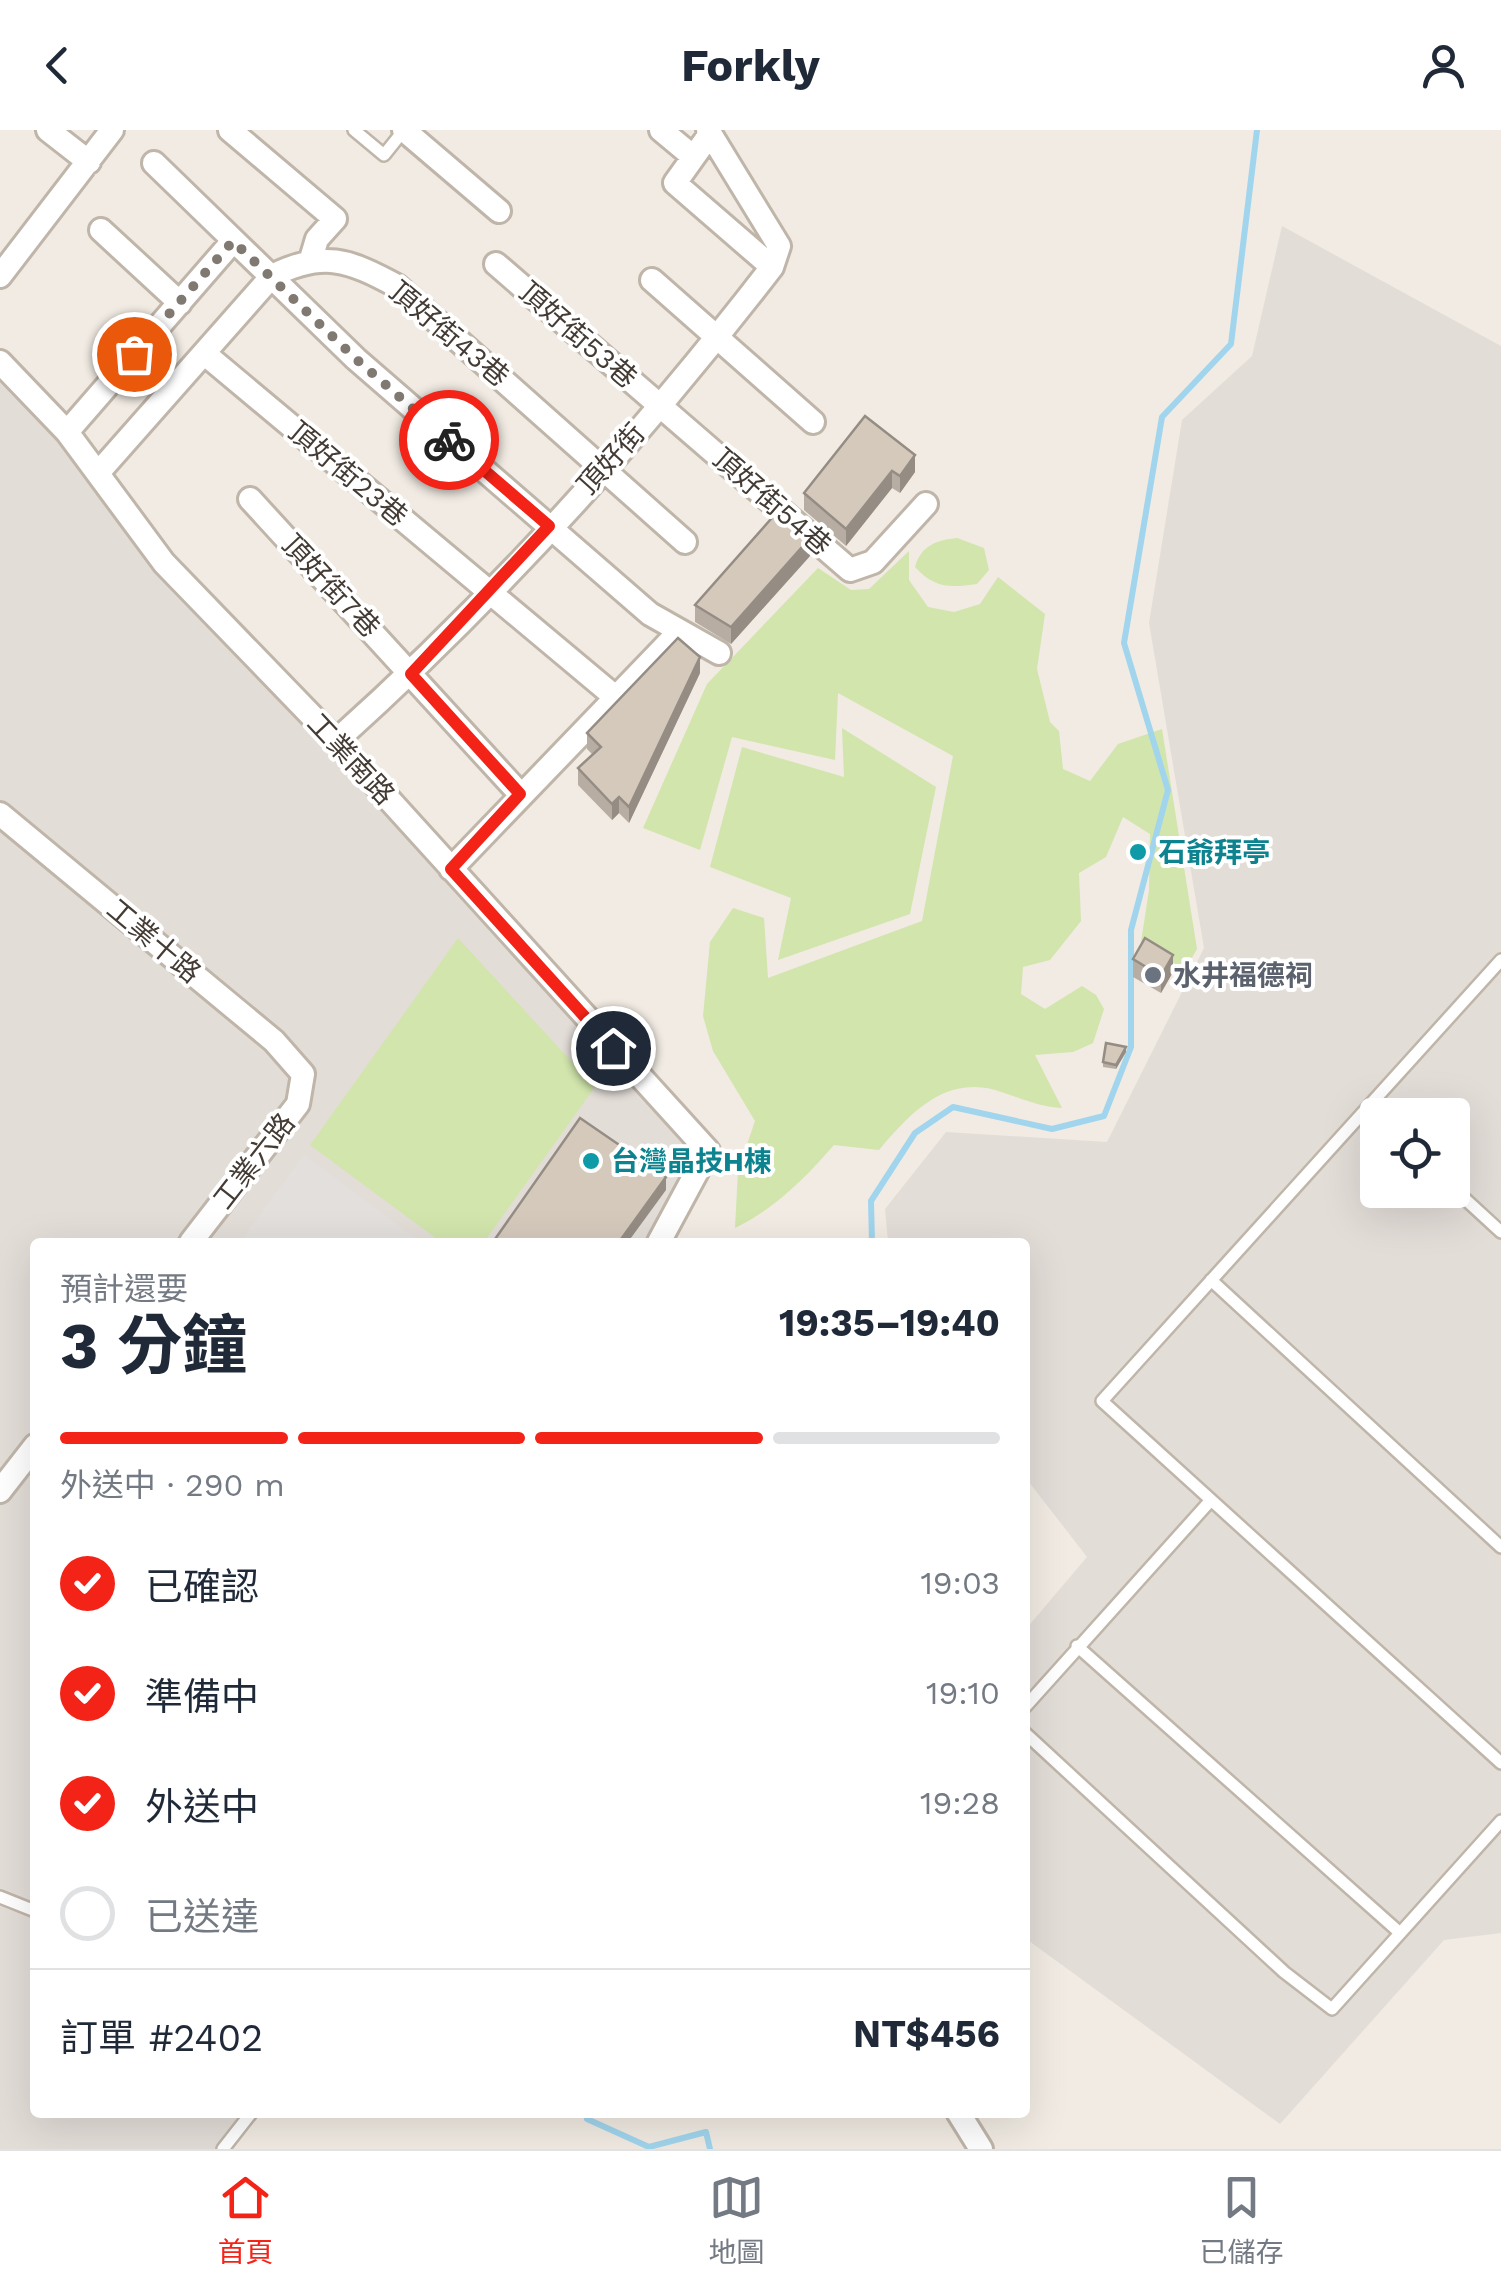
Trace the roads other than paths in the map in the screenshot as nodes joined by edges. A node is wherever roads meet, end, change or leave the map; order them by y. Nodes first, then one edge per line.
1 (48, 130) edge
2 (112, 130) edge
3 (230, 130) edge
4 (354, 130) edge
5 (404, 130) edge
6 (661, 130) edge
7 (709, 132) edge
8 (691, 155) junction
9 (89, 162) junction
10 (154, 163) dead end
11 (499, 211) dead end
12 (101, 230) dead end
13 (233, 241) junction
14 (776, 256) junction
15 (312, 260) junction
16 (496, 264) dead end
17 (0, 276) edge
18 (272, 276) junction
19 (652, 280) dead end
20 (180, 302) junction
21 (716, 340) junction
22 (204, 354) junction
23 (0, 362) edge
24 (660, 405) junction
25 (813, 422) dead end
26 (66, 432) junction
27 (604, 466) junction
28 (98, 473) junction
29 (250, 499) dead end
30 (926, 504) dead end
31 (549, 526) junction
32 (686, 542) dead end
33 (490, 593) junction
34 (679, 632) junction
35 (719, 653) dead end
36 (411, 674) junction
37 (614, 696) junction
38 (336, 742) junction
39 (520, 794) junction
40 (0, 814) edge
41 (451, 869) junction
42 (1501, 960) edge
43 (303, 1074) joint
44 (1377, 1098) edge
45 (1360, 1117) edge
46 (1470, 1204) edge
47 (1501, 1232) edge
48 (194, 1238) edge
49 (661, 1238) edge
50 (1211, 1280) junction
51 (30, 1452) edge
52 (0, 1491) edge
53 (1211, 1500) junction
54 (1501, 1547) edge
55 (1076, 1646) junction
56 (1030, 1701) edge
57 (1030, 1738) edge
58 (1501, 1763) edge
59 (1501, 1821) edge
60 (0, 1897) edge
61 (30, 1909) edge
62 (1400, 1932) junction
63 (247, 2118) edge
64 (962, 2118) edge
65 (223, 2149) edge
66 (982, 2149) edge

1 - 9 street
2 - 9 street
3 - 15 street
4 - 5 lane
5 - 11 street
6 - 8 street
7 - 8 street
7 - 14 street
8 - 14 street
9 - 17 street
10 - 13 street
12 - 20 street
13 - 18 street
13 - 20 street
14 - 21 street, 頂好街
15 - 18 street, 頂好街43巷
15 - 27 street, 頂好街43巷
16 - 24 street, 頂好街53巷
18 - 22 street
18 - 31 street
19 - 21 street
20 - 26 street
21 - 24 street, 頂好街
21 - 25 street
22 - 28 street
22 - 33 street, 頂好街23巷
23 - 26 street, 工業南路
24 - 27 street, 頂好街
24 - 30 street, 頂好街54巷
26 - 28 street, 工業南路
27 - 31 street, 頂好街
27 - 32 street, 頂好街43巷
28 - 38 street, 工業南路
29 - 36 street, 頂好街7巷
31 - 33 street, 頂好街
31 - 34 street
33 - 36 street, 頂好街
33 - 37 street, 頂好街23巷
34 - 35 street
34 - 37 street
36 - 38 street, 頂好街
36 - 39 street, 頂好街7巷
37 - 39 street
38 - 41 street, 工業南路
39 - 41 street
40 - 43 street, 工業十路
41 - 49 street, 工業南路
42 - 44 lane
43 - 48 street, 工業六路
45 - 50 lane
46 - 47 lane
50 - 53 lane
50 - 54 lane
51 - 52 street
53 - 55 lane
53 - 58 lane
55 - 56 lane
55 - 62 lane
57 - 62 lane
59 - 62 lane
60 - 61 lane
63 - 65 lane
64 - 66 street

